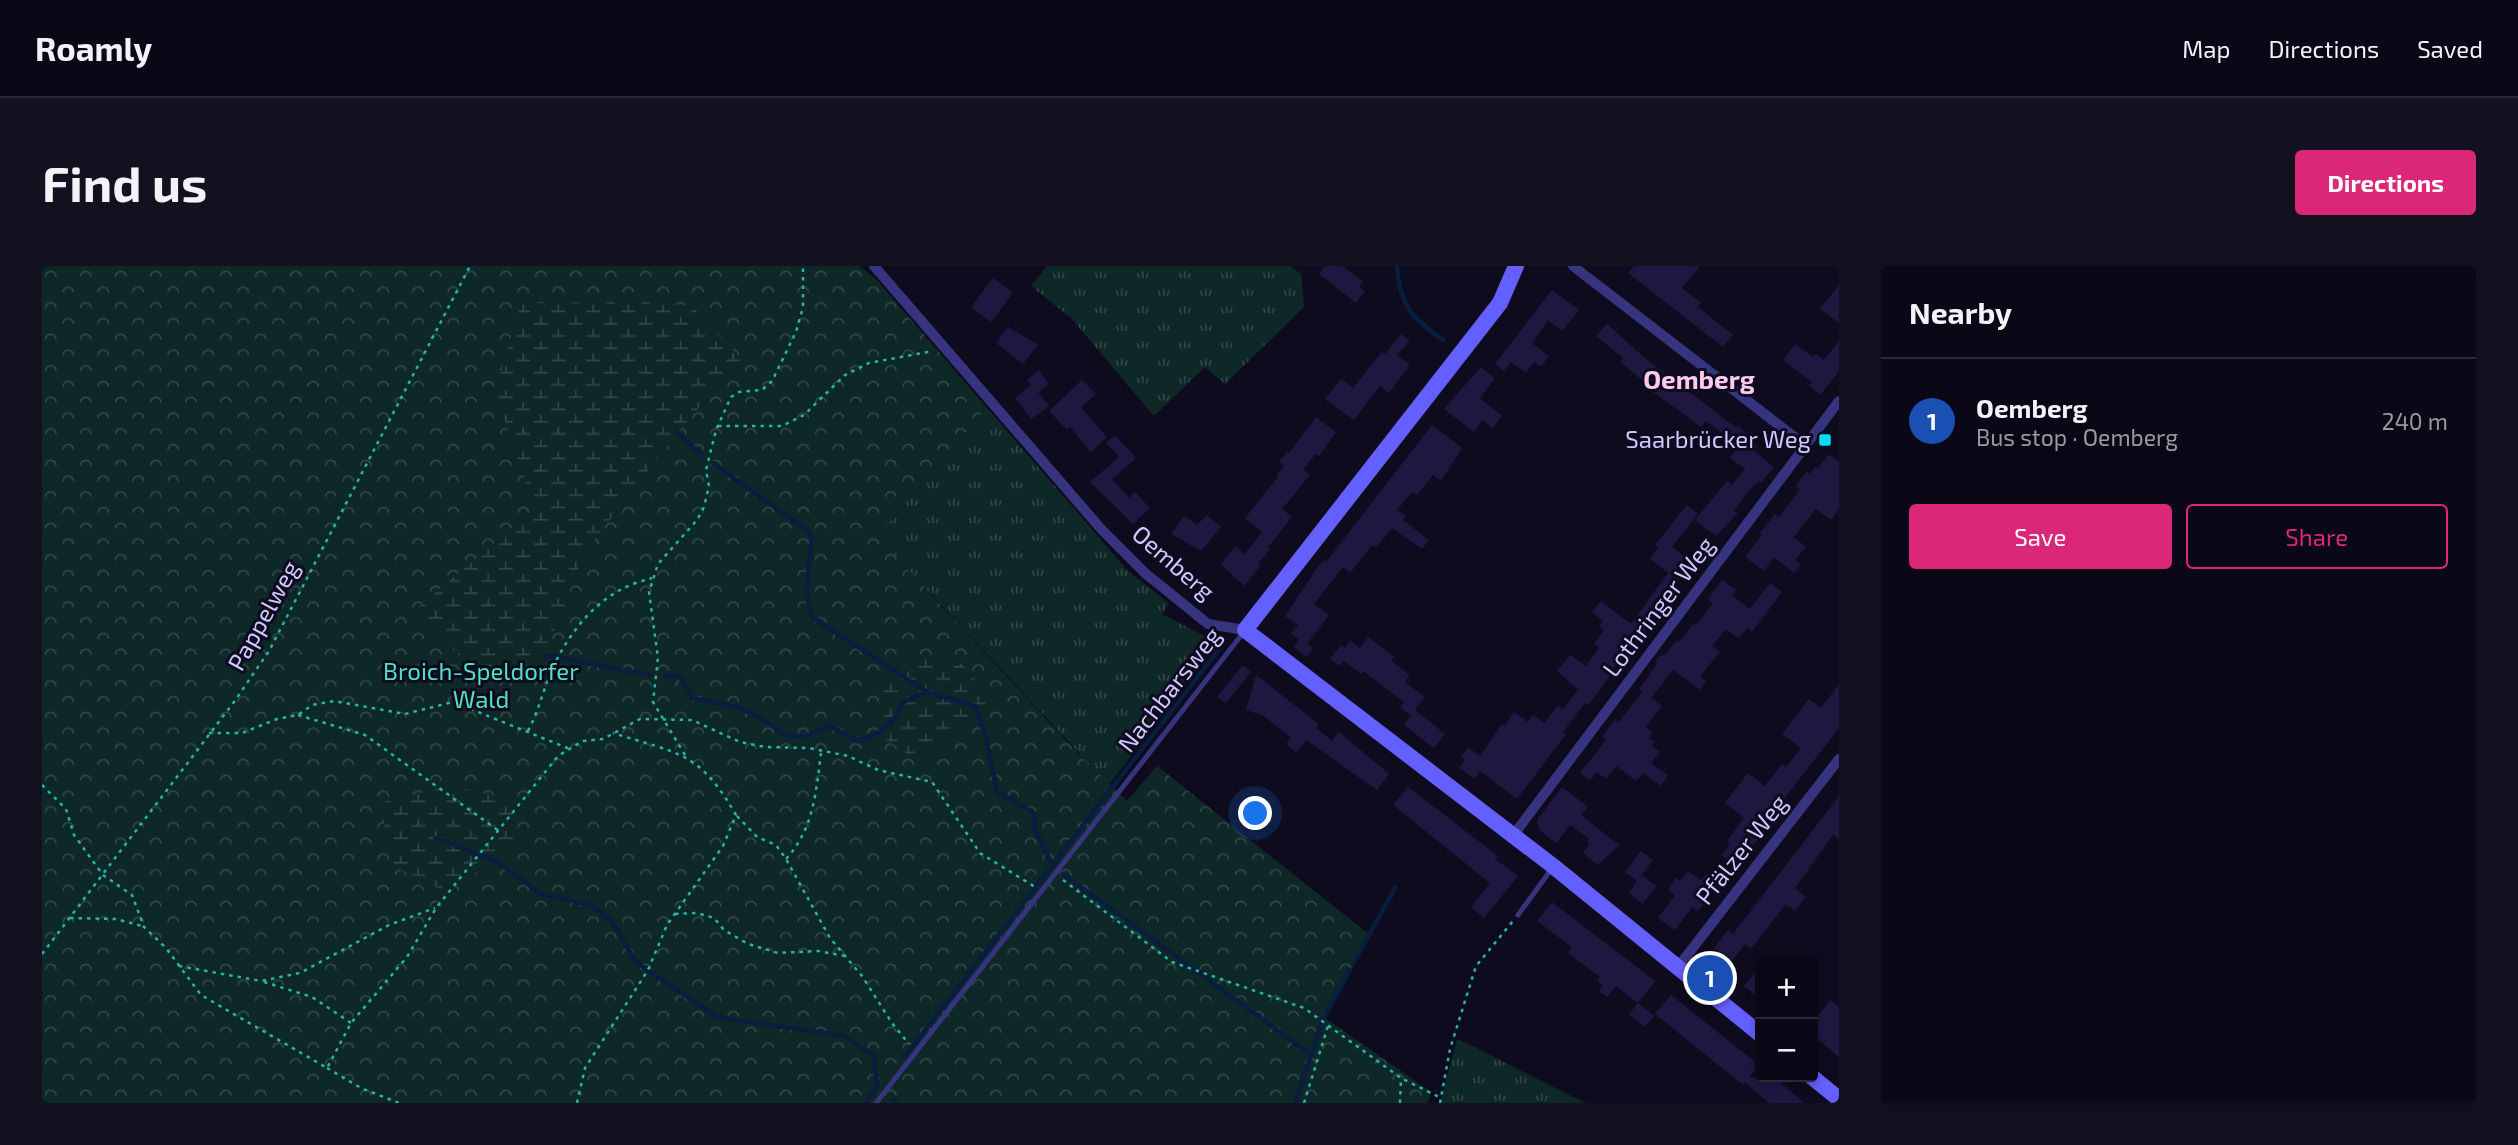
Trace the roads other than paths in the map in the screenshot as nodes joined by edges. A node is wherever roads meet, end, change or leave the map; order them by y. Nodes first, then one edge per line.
1 (874, 266) edge
2 (1516, 266) edge
3 (1573, 266) edge
4 (1839, 401) edge
5 (1806, 446) junction
6 (1245, 630) junction
7 (1839, 760) edge
8 (1512, 837) junction
9 (1553, 866) junction
10 (1518, 915) road end
11 (1678, 967) junction
12 (1755, 1030) edge
13 (1818, 1081) edge
14 (1837, 1092) edge
15 (876, 1103) edge

1 - 6 street, Oemberg
2 - 6 street, Nachbarsweg
3 - 5 street
4 - 5 street, Lothringer Weg
5 - 8 street, Lothringer Weg
6 - 8 street, Oemberg
6 - 15 lane, Nachbarsweg
7 - 11 street, Pfälzer Weg
8 - 9 street, Oemberg
9 - 10 lane
9 - 11 street, Oemberg
11 - 12 street, Oemberg
13 - 14 street

